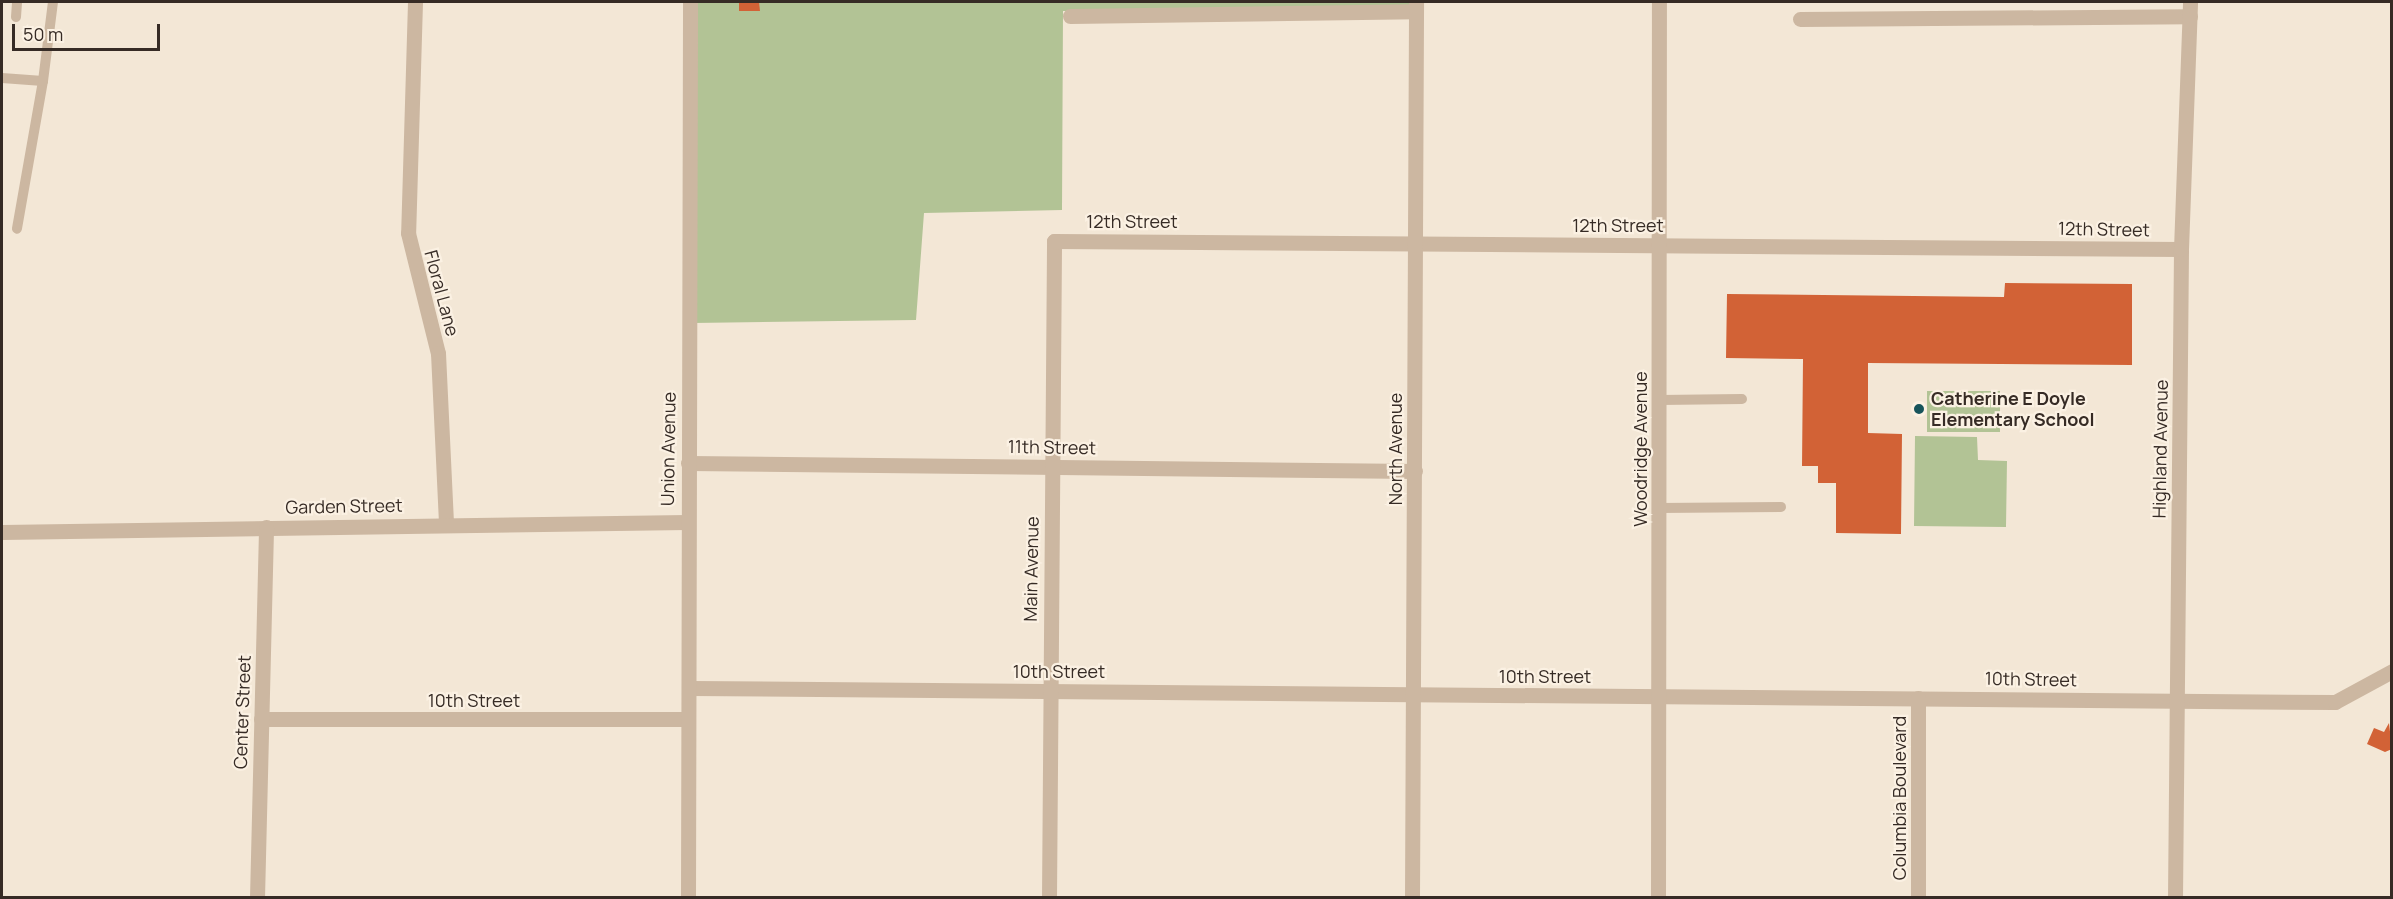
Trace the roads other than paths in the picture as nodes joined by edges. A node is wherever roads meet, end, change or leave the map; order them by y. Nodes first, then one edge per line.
1 (17, 2) edge
2 (53, 2) edge
3 (415, 2) edge
4 (690, 2) edge
5 (1659, 2) edge
6 (1416, 6) edge
7 (2190, 9) edge
8 (16, 16) dead end
9 (1070, 16) dead end
10 (1800, 19) dead end
11 (2, 78) edge
12 (43, 81) junction
13 (17, 229) dead end
14 (1054, 241) joint
15 (1416, 242) junction
16 (1660, 244) junction
17 (2181, 249) junction
18 (1742, 399) dead end
19 (1660, 400) junction
20 (688, 463) junction
21 (1052, 467) junction
22 (1415, 471) junction
23 (1781, 507) dead end
24 (1659, 508) junction
25 (687, 522) junction
26 (446, 523) junction
27 (267, 527) junction
28 (2, 532) edge
29 (2391, 671) edge
30 (691, 688) junction
31 (1050, 691) junction
32 (1414, 694) junction
33 (1660, 696) junction
34 (1918, 698) junction
35 (2177, 700) junction
36 (261, 719) junction
37 (687, 719) junction
38 (257, 897) edge
39 (688, 897) edge
40 (1049, 897) edge
41 (1412, 897) edge
42 (1658, 897) edge
43 (1918, 897) edge
44 (2175, 897) edge

1 - 8 lane
2 - 12 lane
3 - 26 street, Floral Lane
4 - 20 street, Union Avenue
5 - 16 street, Woodridge Avenue
6 - 9 street
6 - 15 street, North Avenue
7 - 10 street
7 - 17 street, Highland Avenue
11 - 12 lane
12 - 13 lane
14 - 15 street, 12th Street
14 - 21 street, Main Avenue
15 - 16 street, 12th Street
15 - 22 street, North Avenue
16 - 17 street, 12th Street
16 - 19 street, Woodridge Avenue
17 - 35 street, Highland Avenue
18 - 19 lane
19 - 24 street, Woodridge Avenue
20 - 21 street, 11th Street
20 - 25 street, Union Avenue
21 - 22 street, 11th Street
21 - 31 street, Main Avenue
22 - 32 street, North Avenue
23 - 24 lane
24 - 33 street, Woodridge Avenue
25 - 26 street, Garden Street
25 - 30 street, Union Avenue
26 - 27 street, Garden Street
27 - 28 street, Garden Street
27 - 36 street, Center Street
29 - 35 street, 10th Street
30 - 31 street, 10th Street
30 - 37 street, Union Avenue
31 - 32 street, 10th Street
31 - 40 street, Main Avenue
32 - 33 street, 10th Street
32 - 41 street, North Avenue
33 - 34 street, 10th Street
33 - 42 street, Woodridge Avenue
34 - 35 street, 10th Street
34 - 43 street, Columbia Boulevard
35 - 44 street, Highland Avenue
36 - 37 street, 10th Street
36 - 38 street, Center Street
37 - 39 street, Union Avenue

